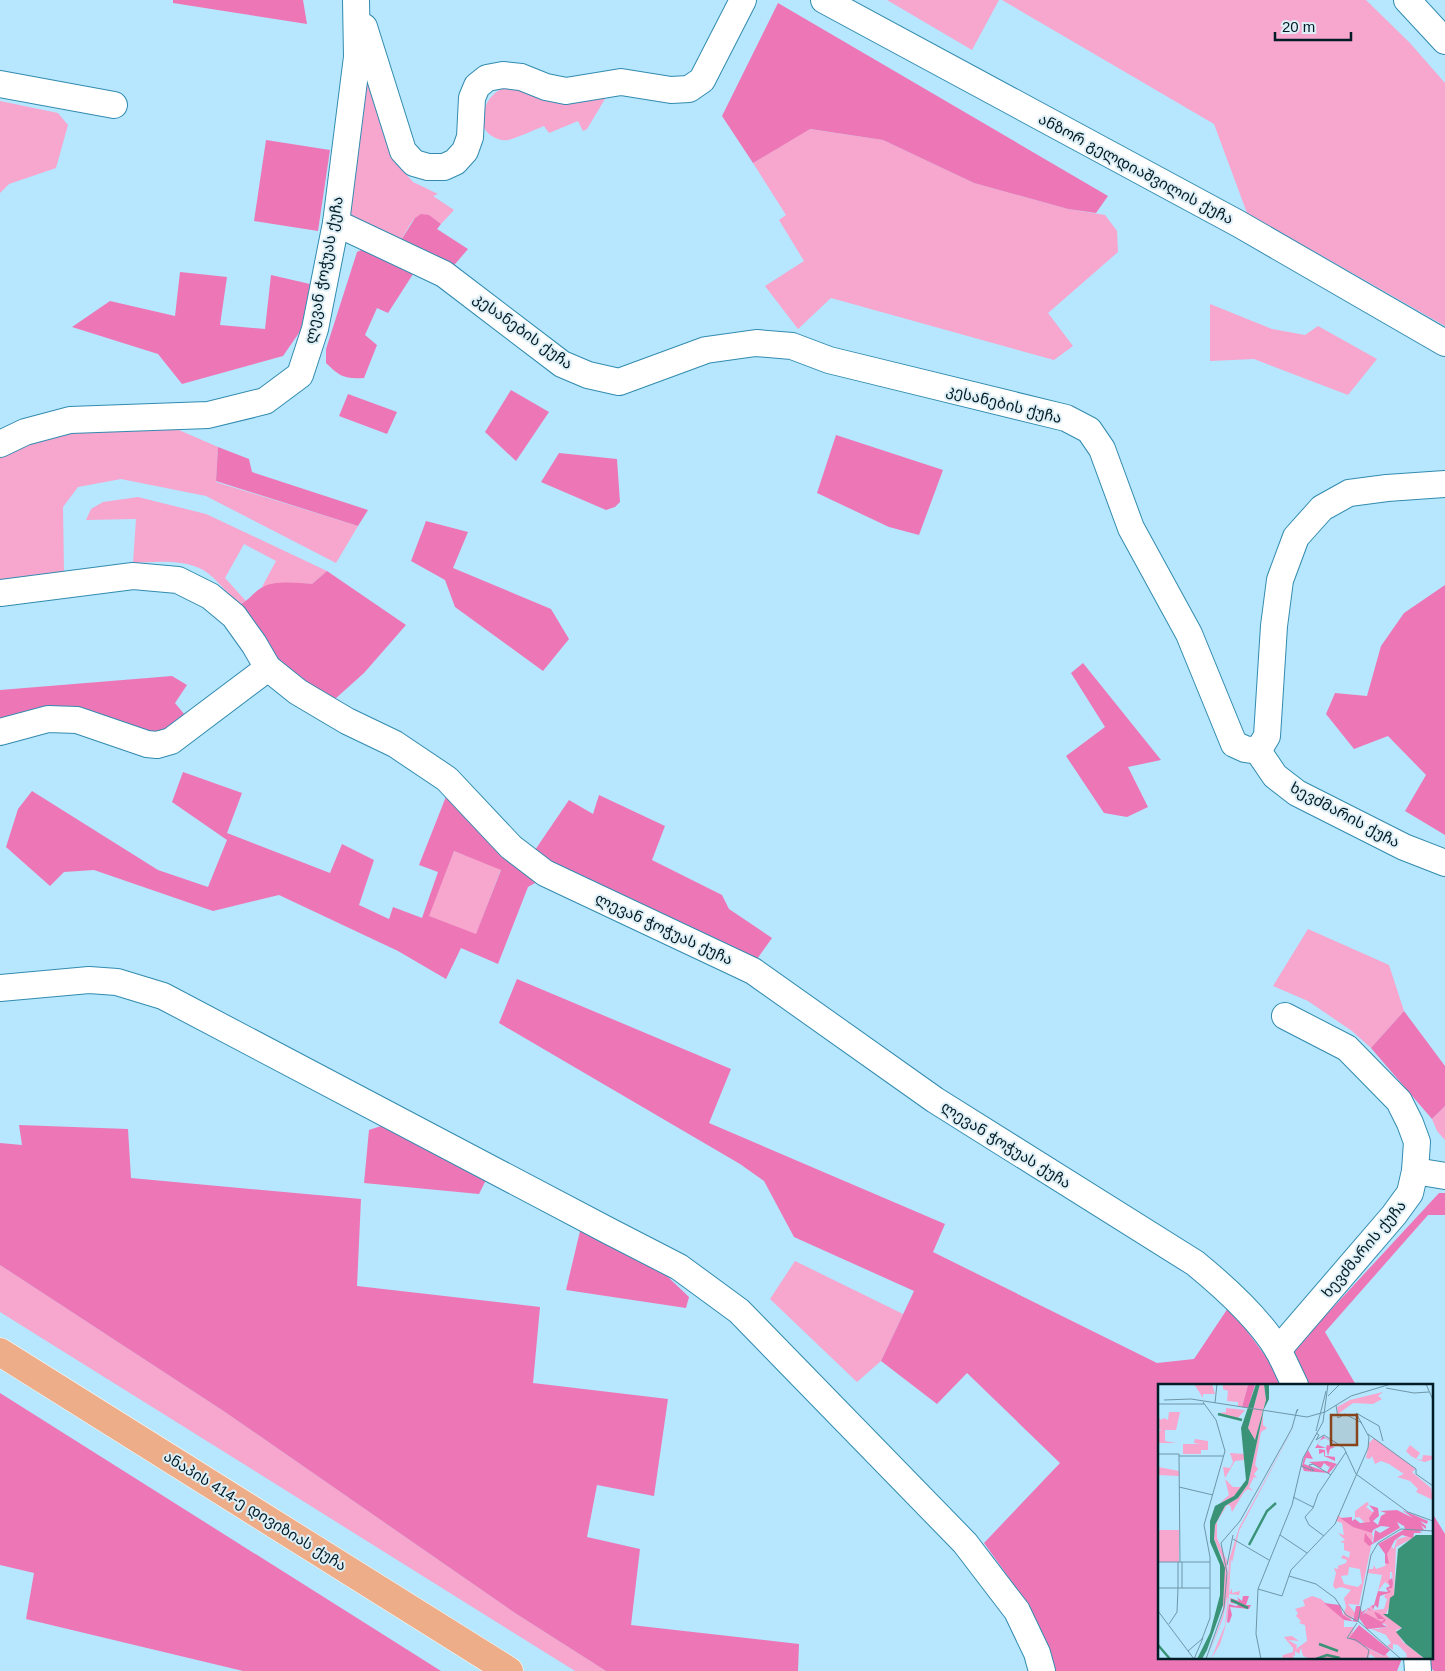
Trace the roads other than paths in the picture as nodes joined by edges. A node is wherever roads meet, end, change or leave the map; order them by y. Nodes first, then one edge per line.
1 (356, 0) edge
2 (743, 0) edge
3 (824, 0) edge
4 (1407, 0) edge
5 (1445, 41) edge
6 (0, 84) edge
7 (114, 105) dead end
8 (336, 222) junction
9 (1445, 343) edge
10 (0, 444) edge
11 (1445, 484) edge
12 (0, 593) edge
13 (268, 668) junction
14 (0, 732) edge
15 (1258, 751) junction
16 (1445, 863) edge
17 (0, 988) edge
18 (1285, 1016) dead end
19 (1415, 1171) junction
20 (1445, 1176) edge
21 (1278, 1350) junction
22 (0, 1352) edge
23 (1295, 1384) edge
24 (1417, 1658) edge
25 (509, 1671) edge
26 (1042, 1671) edge
27 (1418, 1671) edge

1 - 2 street
1 - 8 street, ლევან ჭოჭუას ქუჩა
3 - 9 street, ანზორ გელდიაშვილის ქუჩა
4 - 5 street
6 - 7 street
8 - 10 street, ლევან ჭოჭუას ქუჩა
8 - 15 street, კესანების ქუჩა
11 - 15 street
12 - 13 street, ლევან ჭოჭუას ქუჩა
13 - 14 street
13 - 21 street, ლევან ჭოჭუას ქუჩა
15 - 16 street, ხევძმარის ქუჩა
17 - 26 street
18 - 19 street, ხევძმარის ქუჩა
19 - 20 street
19 - 21 street, ხევძმარის ქუჩა
21 - 23 street, ლევან ჭოჭუას ქუჩა
22 - 25 main road, ანაპის 414-ე დივიზიას ქუჩა
24 - 27 street

